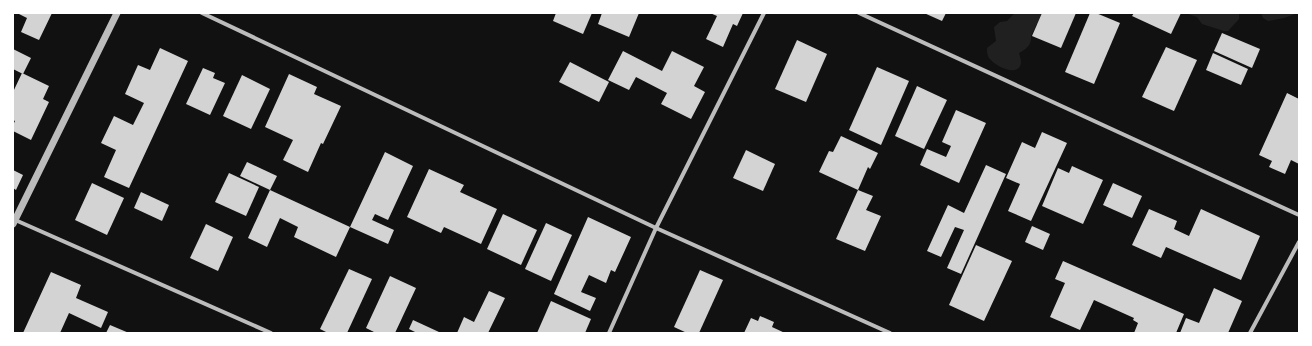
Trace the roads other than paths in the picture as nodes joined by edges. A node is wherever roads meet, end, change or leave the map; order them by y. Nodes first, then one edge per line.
1 (117, 13) edge
2 (202, 13) edge
3 (764, 13) edge
4 (859, 13) edge
5 (1299, 215) edge
6 (14, 221) edge
7 (656, 228) junction
8 (1299, 242) edge
9 (270, 333) edge
10 (609, 333) edge
11 (890, 333) edge
12 (1250, 333) edge

1 - 6 street
2 - 7 street
3 - 7 street
4 - 5 street
6 - 9 street
7 - 10 street
7 - 11 street
8 - 12 street

